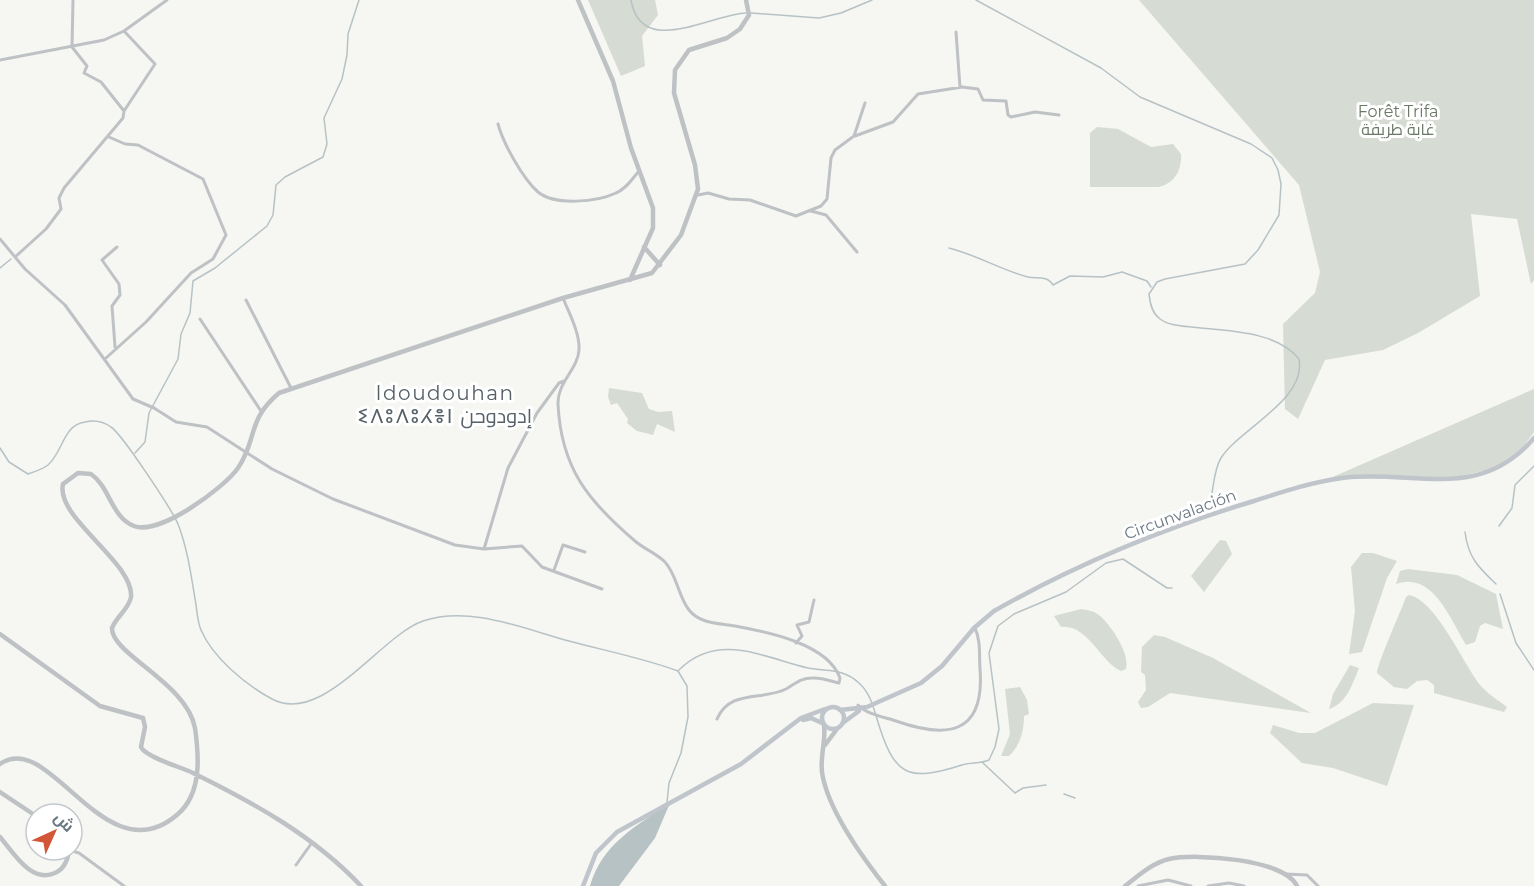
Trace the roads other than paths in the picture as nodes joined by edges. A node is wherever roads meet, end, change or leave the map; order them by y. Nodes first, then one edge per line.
1 (73, 0) edge
2 (167, 0) edge
3 (578, 0) edge
4 (746, 0) edge
5 (124, 31) junction
6 (956, 32) dead end
7 (72, 47) junction
8 (0, 60) edge
9 (960, 87) junction
10 (865, 103) dead end
11 (124, 111) junction
12 (1059, 115) dead end
13 (498, 124) dead end
14 (854, 136) junction
15 (109, 137) junction
16 (639, 171) junction
17 (698, 195) junction
18 (811, 211) junction
19 (0, 239) edge
20 (117, 247) dead end
21 (644, 248) junction
22 (857, 252) dead end
23 (15, 257) junction
24 (660, 266) junction
25 (630, 280) junction
26 (563, 298) junction
27 (246, 300) dead end
28 (200, 319) dead end
29 (115, 347) junction
30 (105, 358) junction
31 (564, 381) junction
32 (291, 388) junction
33 (261, 411) junction
34 (1534, 438) edge
35 (245, 453) junction
36 (484, 549) junction
37 (585, 552) dead end
38 (554, 570) junction
39 (602, 589) dead end
40 (814, 600) dead end
41 (974, 628) junction
42 (0, 634) edge
43 (796, 643) junction
44 (825, 709) junction
45 (857, 709) junction
46 (840, 710) junction
47 (717, 719) dead end
48 (823, 724) junction
49 (843, 724) junction
50 (793, 725) junction
51 (837, 729) junction
52 (824, 747) junction
53 (0, 764) edge
54 (197, 774) junction
55 (0, 792) edge
56 (24, 808) edge
57 (0, 837) edge
58 (311, 844) junction
59 (84, 857) edge
60 (65, 862) edge
61 (296, 865) dead end
62 (1285, 873) junction
63 (1302, 875) junction
64 (1296, 884) edge
65 (124, 886) edge
66 (361, 886) edge
67 (583, 886) edge
68 (885, 886) edge
69 (1125, 886) edge
70 (1138, 886) edge
71 (1191, 886) edge
72 (1208, 886) edge
73 (1244, 886) edge
74 (1318, 886) edge

1 - 7 street
2 - 5 street
3 - 16 street
4 - 17 street
5 - 7 street
5 - 11 street
6 - 9 street
7 - 8 street
7 - 11 street
9 - 12 street
9 - 14 street
10 - 14 street
11 - 15 street
13 - 16 street
14 - 18 street
15 - 23 street
15 - 29 street
16 - 21 street
17 - 18 street
17 - 24 street
18 - 22 street
19 - 23 street
20 - 29 street
21 - 24 street
21 - 25 street
23 - 30 street
24 - 25 street
25 - 26 street
26 - 31 street
26 - 32 street
27 - 32 street
28 - 33 street
29 - 30 street
30 - 35 street
31 - 36 street
31 - 43 street
32 - 33 street
33 - 35 street
34 - 41 main road, Circunvalación
35 - 36 street
35 - 54 street
36 - 38 street
37 - 38 street
38 - 39 street
40 - 43 street
41 - 45 main road, Circunvalación
41 - 45 street
42 - 54 street
43 - 47 street
44 - 46 main road
44 - 48 main road
44 - 50 main road
45 - 46 main road
45 - 49 main road
46 - 49 main road
48 - 50 main road
48 - 51 main road
48 - 52 street
49 - 51 main road
50 - 67 main road
51 - 52 street
52 - 68 street
53 - 54 street
54 - 58 street
55 - 56 street
57 - 60 street
58 - 61 street
58 - 66 street
59 - 65 street
62 - 63 street
62 - 64 street
62 - 69 street
63 - 64 street
63 - 74 street
70 - 71 street
72 - 73 street

